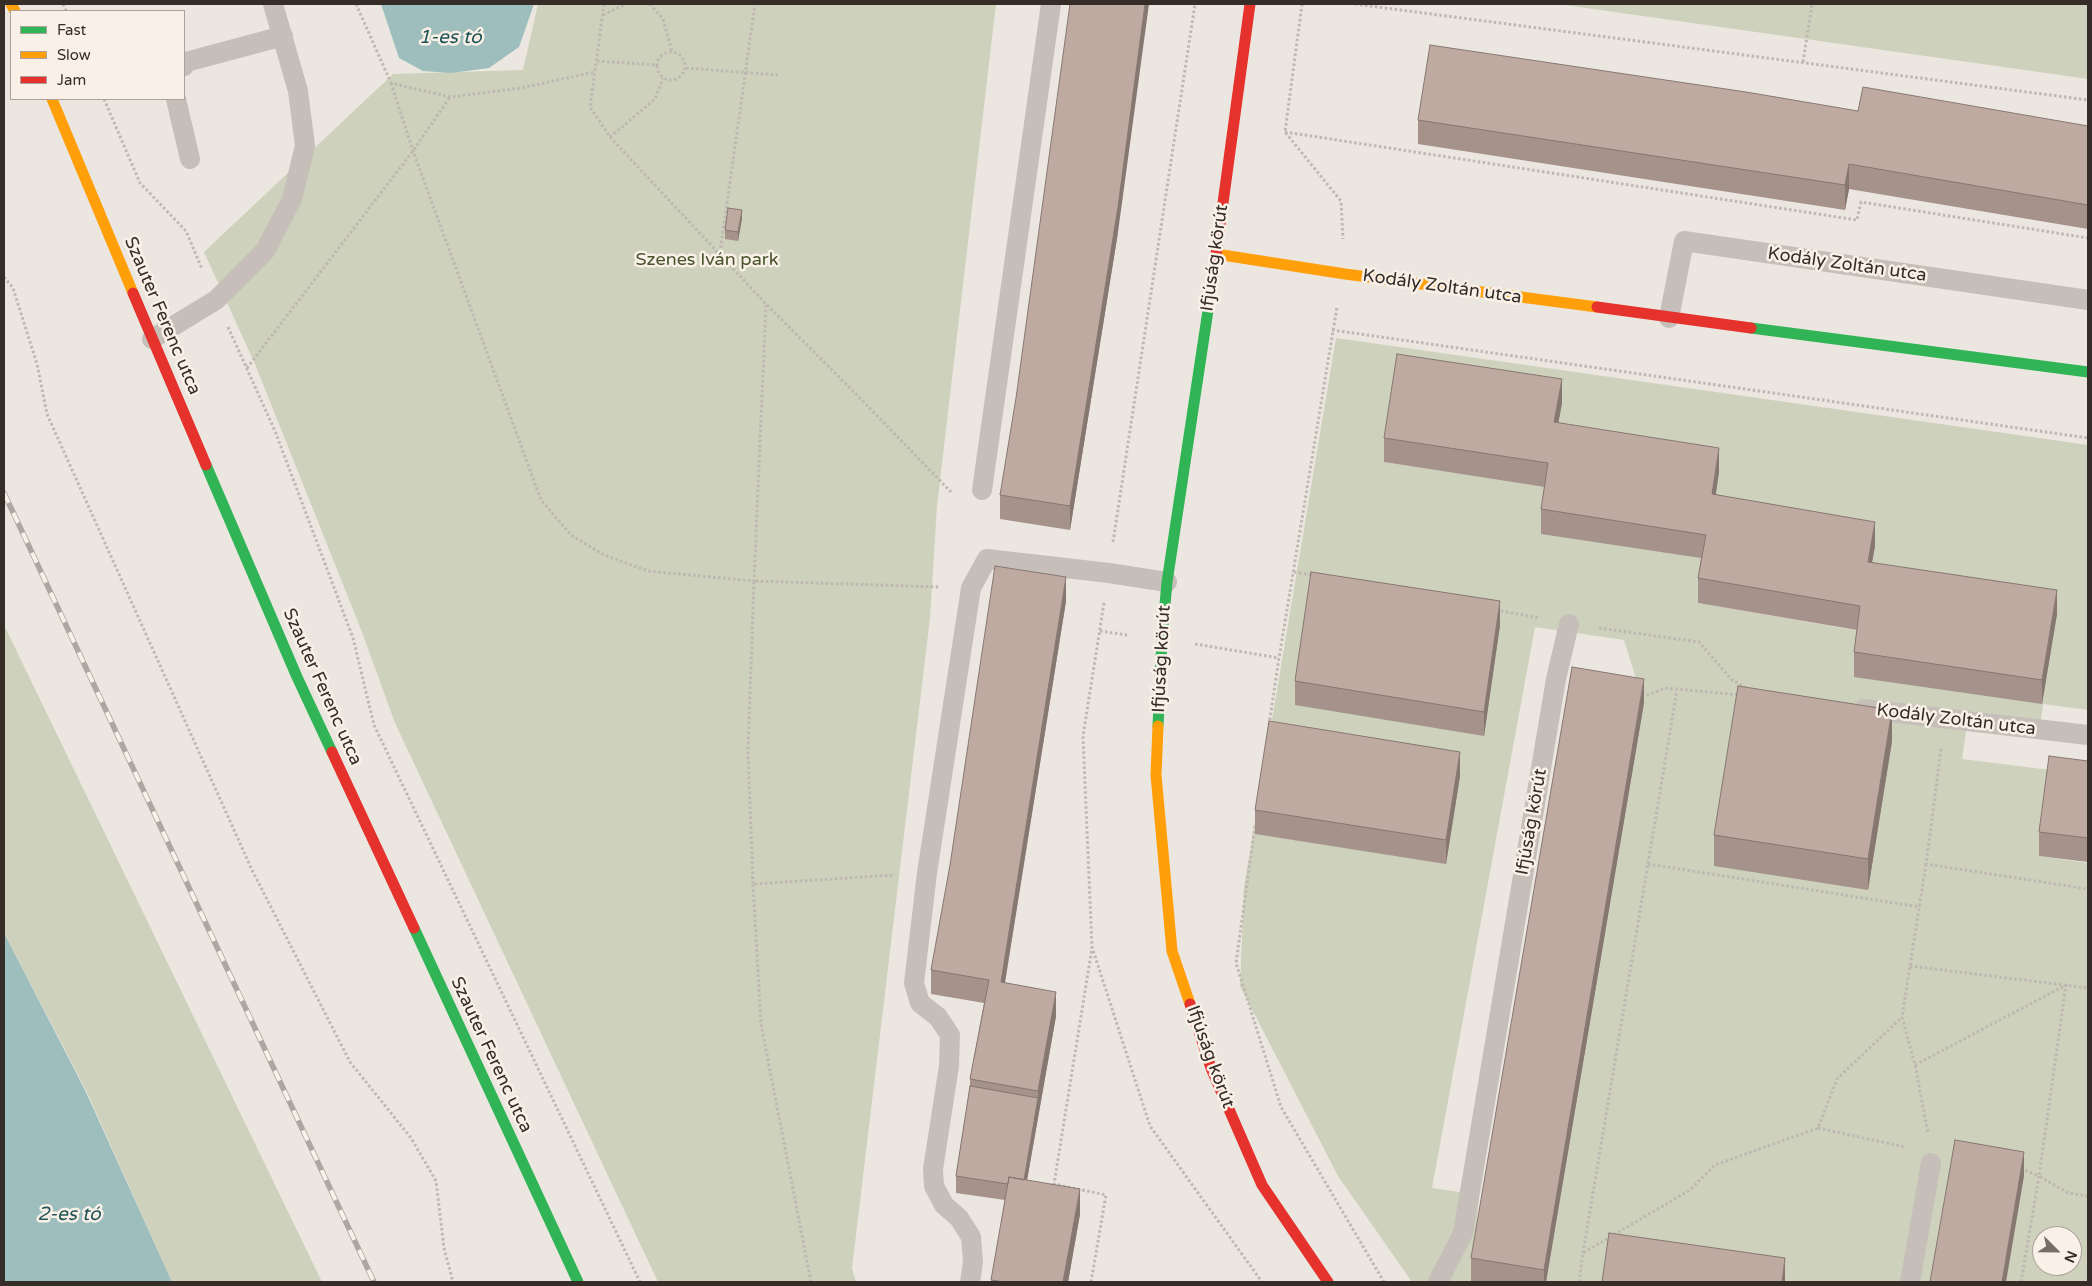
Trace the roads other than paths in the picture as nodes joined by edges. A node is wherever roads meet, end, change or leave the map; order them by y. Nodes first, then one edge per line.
1 (273, 4) edge
2 (1052, 4) edge
3 (1250, 4) edge
4 (283, 36) junction
5 (185, 64) edge
6 (52, 100) edge
7 (176, 100) edge
8 (190, 160) dead end
9 (1216, 254) junction
10 (2088, 300) edge
11 (1669, 318) junction
12 (152, 339) junction
13 (2088, 372) edge
14 (982, 490) dead end
15 (1167, 582) junction
16 (1569, 624) dead end
17 (1850, 707) edge
18 (2088, 735) edge
19 (1931, 1163) road end
20 (578, 1282) edge
21 (970, 1282) edge
22 (1328, 1282) edge
23 (1438, 1282) edge
24 (1910, 1282) edge

1 - 4 lane
2 - 14 lane
3 - 9 street, Ifjúság körút
4 - 5 lane
4 - 12 lane
6 - 12 street, Szauter Ferenc utca
7 - 8 lane
9 - 11 street, Kodály Zoltán utca
9 - 15 street, Ifjúság körút
10 - 11 lane, Kodály Zoltán utca
11 - 13 street, Kodály Zoltán utca
12 - 20 street, Szauter Ferenc utca
15 - 21 lane
15 - 22 street, Ifjúság körút
16 - 23 lane, Ifjúság körút
17 - 18 lane, Kodály Zoltán utca
19 - 24 lane

